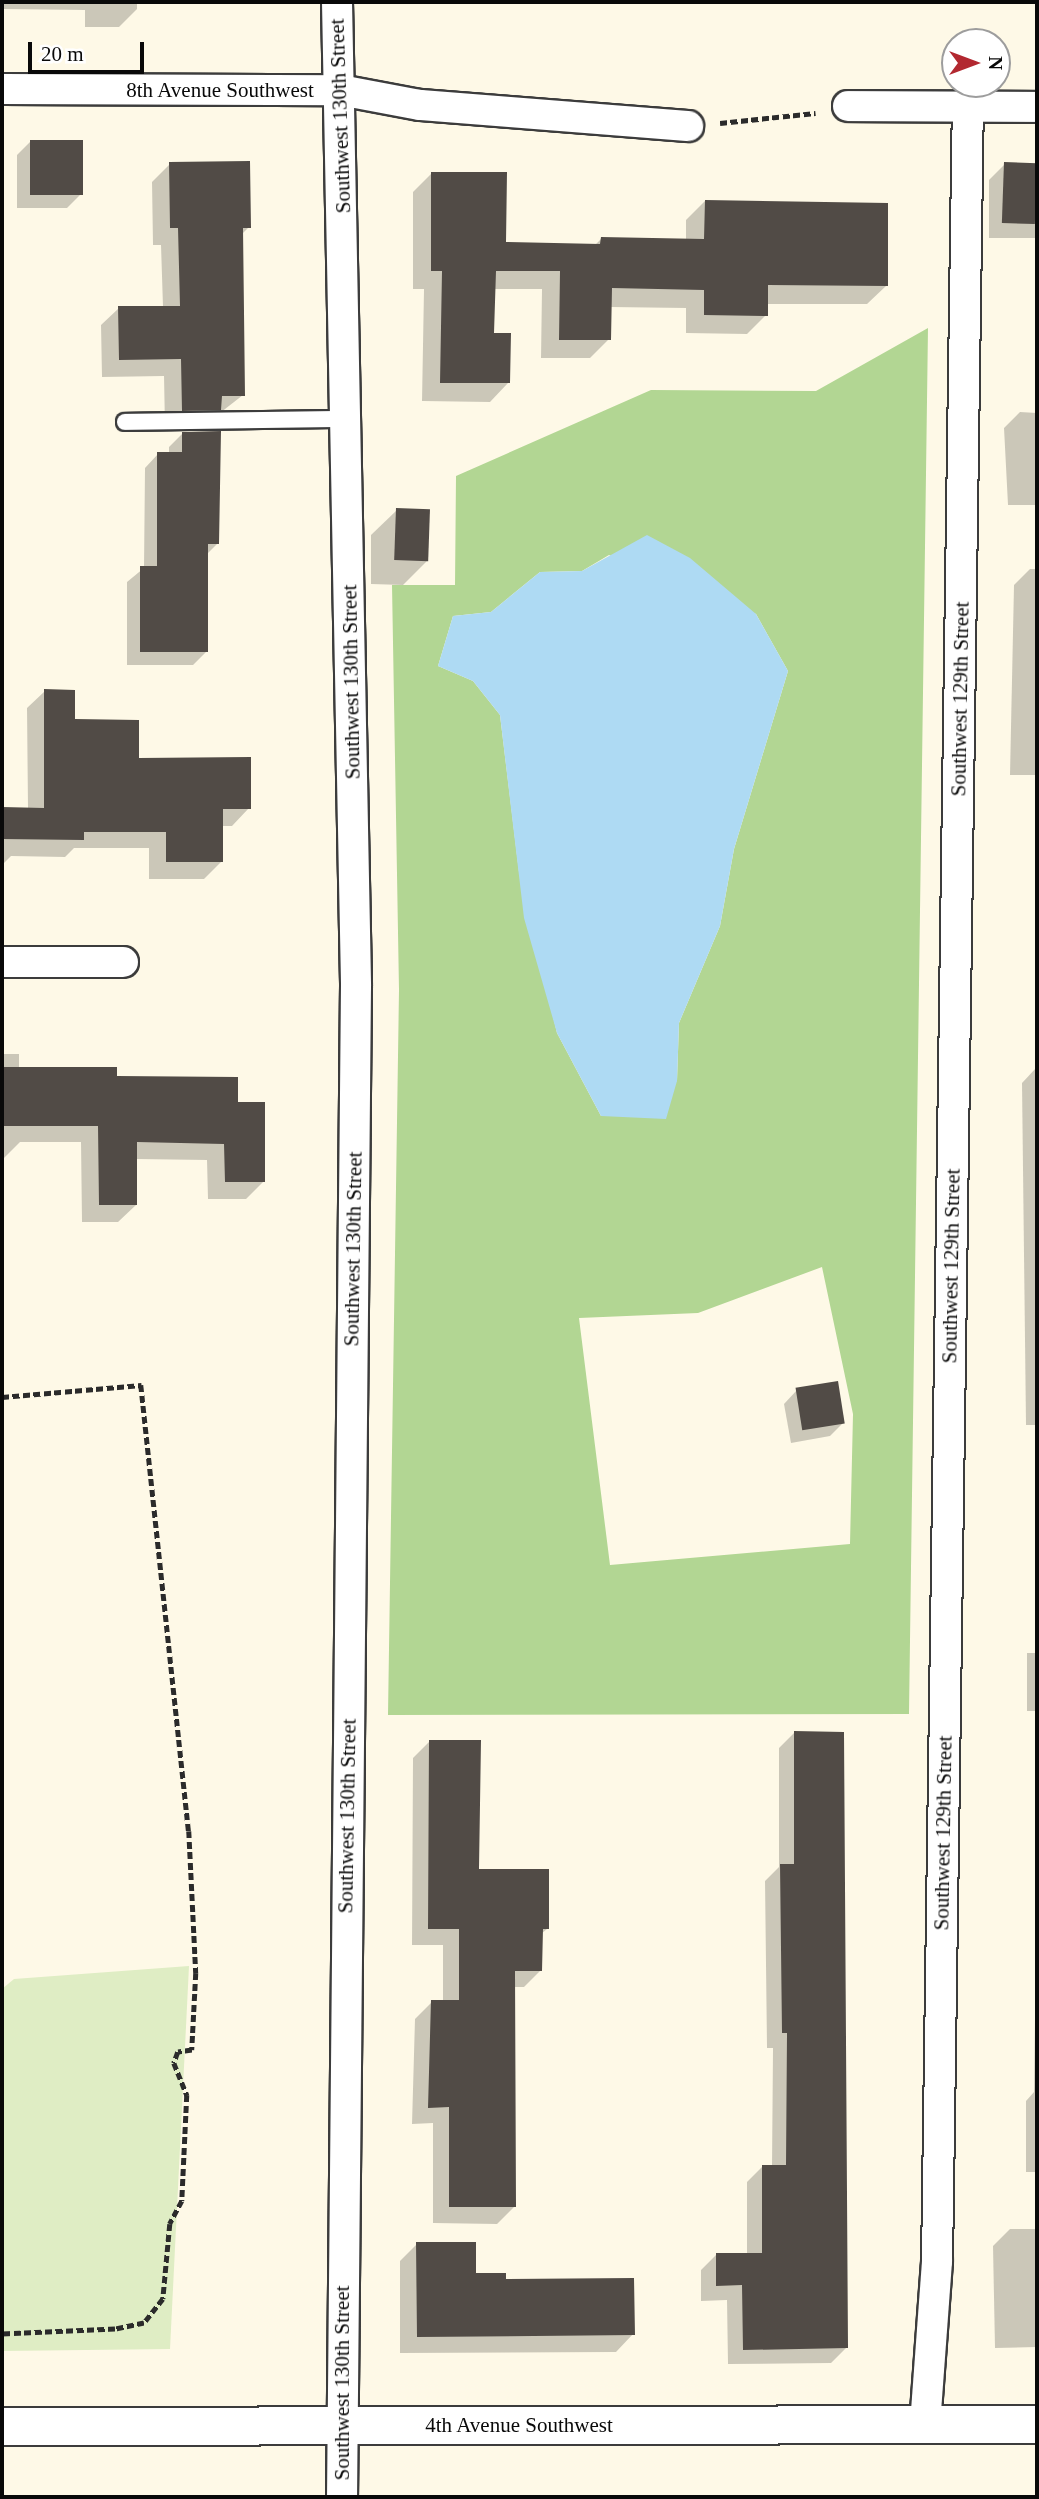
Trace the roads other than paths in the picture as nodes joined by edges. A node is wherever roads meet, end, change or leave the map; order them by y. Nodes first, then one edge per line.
1 (337, 2) edge
2 (2, 89) edge
3 (340, 90) junction
4 (848, 106) road end
5 (968, 106) junction
6 (1037, 107) edge
7 (688, 126) road end
8 (346, 418) junction
9 (125, 422) dead end
10 (2, 962) edge
11 (123, 962) dead end
12 (1037, 2424) edge
13 (925, 2425) junction
14 (2, 2426) edge
15 (342, 2426) junction
16 (342, 2497) edge

1 - 3 street, Southwest 130th Street
2 - 3 street, 8th Avenue Southwest
3 - 7 street, 8th Avenue Southwest
3 - 8 street, Southwest 130th Street
4 - 5 street
5 - 6 street
5 - 13 street, Southwest 129th Street
8 - 9 lane
8 - 15 street, Southwest 130th Street
10 - 11 street
12 - 13 street, 4th Avenue Southwest
13 - 15 street, 4th Avenue Southwest
14 - 15 street, 4th Avenue Southwest
15 - 16 street, Southwest 130th Street

